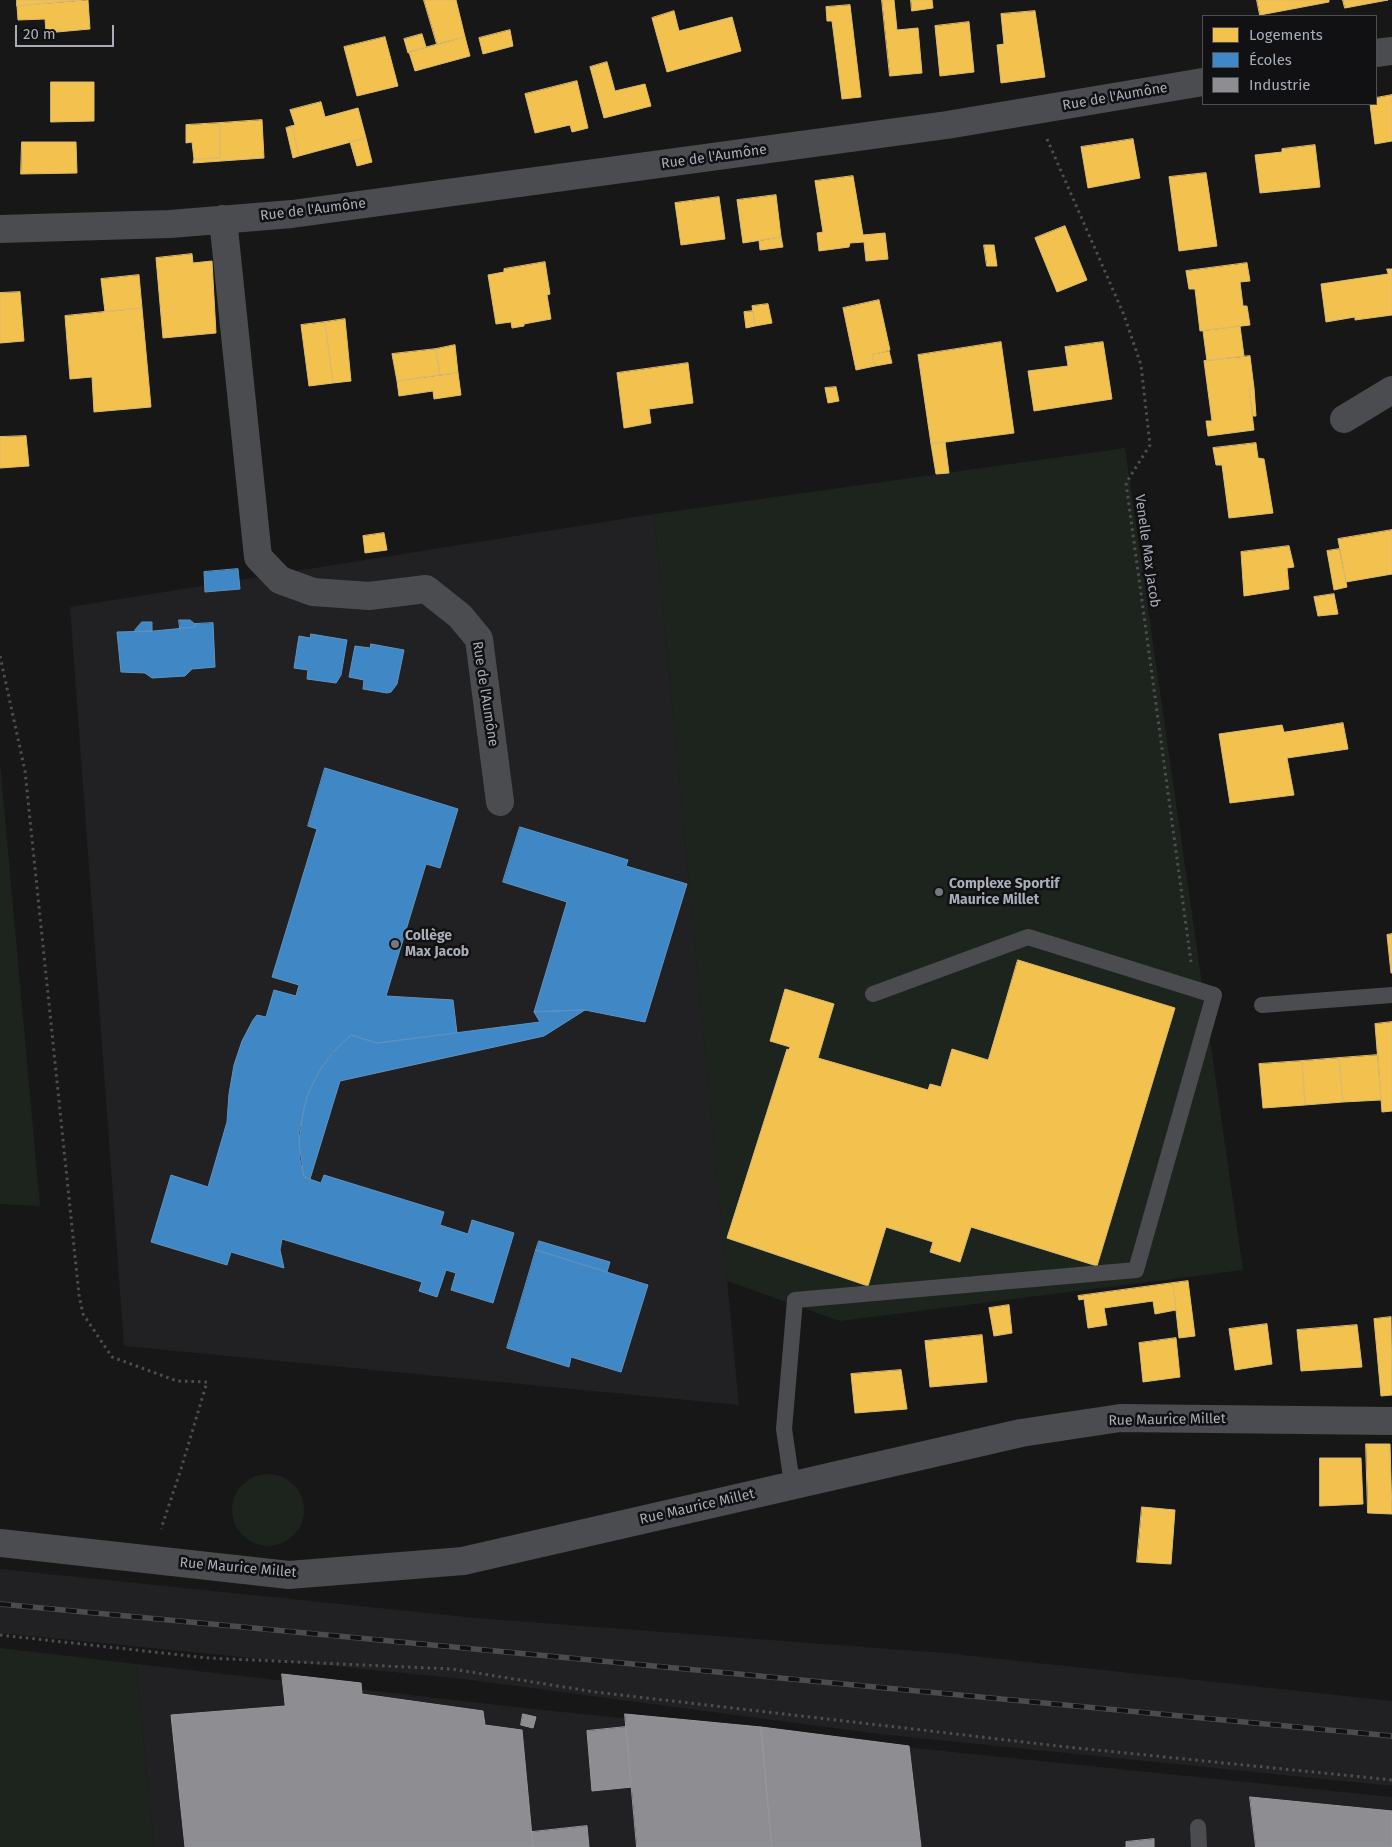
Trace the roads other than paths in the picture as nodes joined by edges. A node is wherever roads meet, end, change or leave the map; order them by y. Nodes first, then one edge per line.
1 (1392, 50) edge
2 (1377, 53) edge
3 (1202, 82) edge
4 (223, 219) junction
5 (0, 229) edge
6 (1392, 390) edge
7 (1344, 419) dead end
8 (500, 802) dead end
9 (873, 994) dead end
10 (1392, 995) edge
11 (1262, 1005) dead end
12 (1392, 1421) edge
13 (795, 1484) junction
14 (0, 1543) edge
15 (1198, 1827) dead end
16 (1199, 1847) edge

1 - 2 street
3 - 4 street, Rue de l'Aumône
4 - 5 street, Rue de l'Aumône
4 - 8 street, Rue de l'Aumône
6 - 7 street
9 - 13 lane
10 - 11 lane
12 - 13 street, Rue Maurice Millet
13 - 14 street, Rue Maurice Millet
15 - 16 lane

